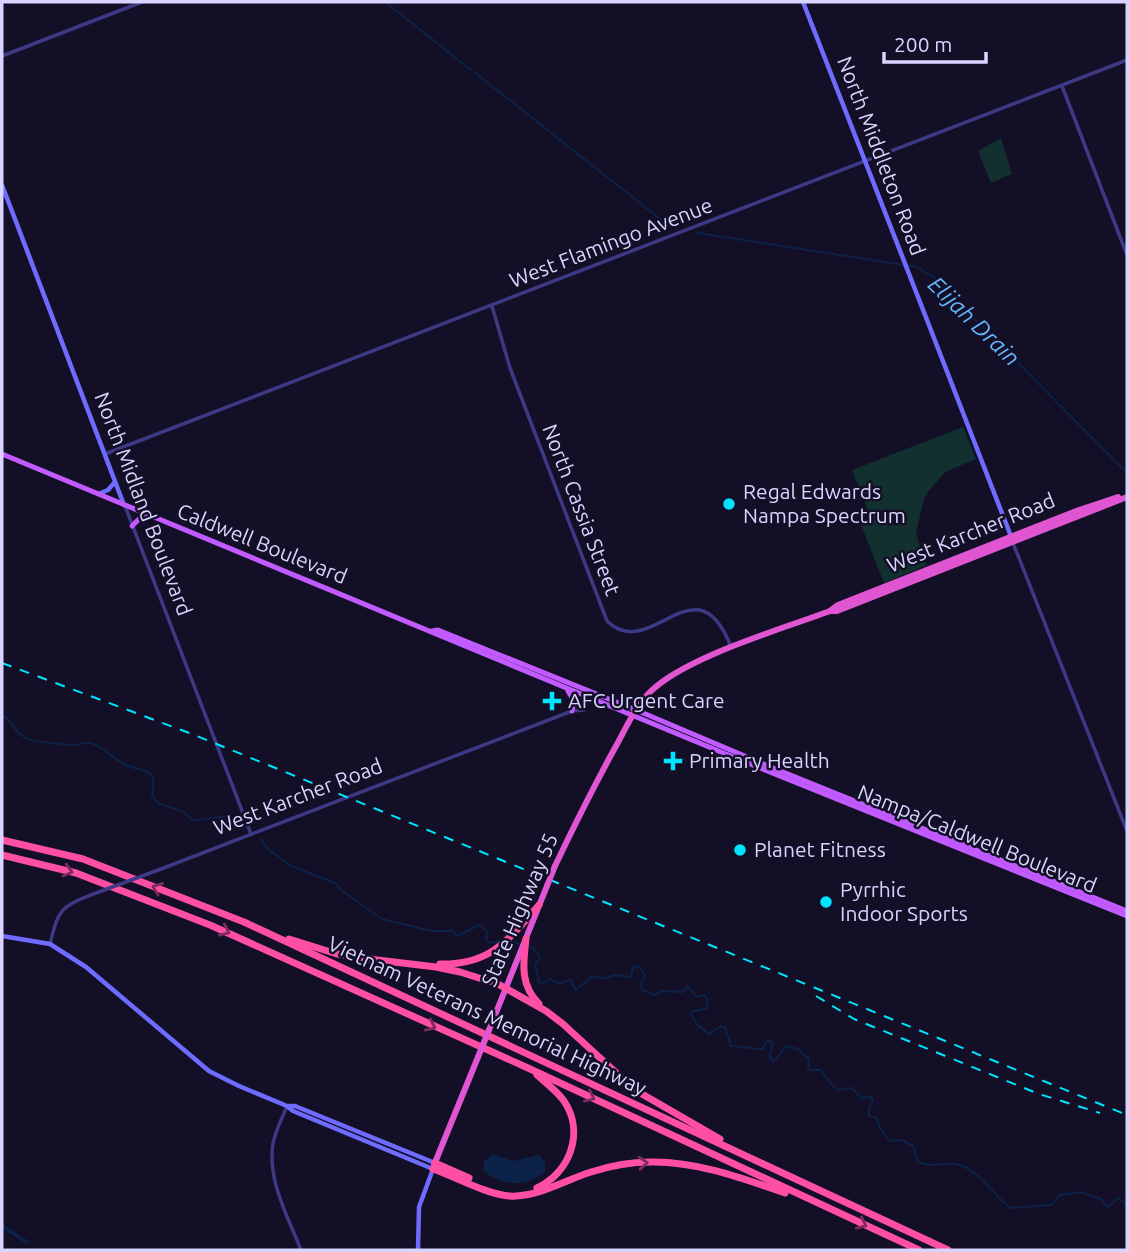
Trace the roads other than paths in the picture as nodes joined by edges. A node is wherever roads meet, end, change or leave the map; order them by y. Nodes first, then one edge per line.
1 (142, 2) edge
2 (803, 2) edge
3 (2, 56) edge
4 (1127, 60) edge
5 (1062, 86) junction
6 (867, 161) junction
7 (2, 185) edge
8 (1127, 255) edge
9 (492, 306) junction
10 (2, 454) edge
11 (105, 454) junction
12 (115, 481) junction
13 (98, 494) junction
14 (1127, 496) edge
15 (124, 505) junction
16 (148, 515) junction
17 (132, 526) junction
18 (1012, 539) junction
19 (831, 611) junction
20 (432, 631) junction
21 (732, 648) junction
22 (566, 688) junction
23 (583, 710) dead end
24 (572, 711) junction
25 (634, 713) junction
26 (738, 757) junction
27 (1127, 831) edge
28 (251, 835) junction
29 (2, 840) edge
30 (2, 855) edge
31 (539, 905) joint
32 (1127, 911) edge
33 (1127, 916) edge
34 (244, 922) junction
35 (527, 925) junction
36 (2, 936) edge
37 (526, 939) junction
38 (50, 944) junction
39 (369, 959) junction
40 (506, 989) junction
41 (594, 1053) junction
42 (528, 1068) junction
43 (287, 1106) junction
44 (342, 1131) junction
45 (369, 1136) junction
46 (766, 1165) junction
47 (434, 1166) junction
48 (822, 1206) junction
49 (300, 1250) edge
50 (418, 1250) edge
51 (919, 1250) edge
52 (948, 1250) edge

1 - 3 street
2 - 6 main road, North Middleton Road
4 - 5 street, West Flamingo Avenue
5 - 6 street, West Flamingo Avenue
5 - 8 street
6 - 9 street, West Flamingo Avenue
6 - 18 main road, North Middleton Road
7 - 11 main road, North Midland Boulevard
9 - 11 street, West Flamingo Avenue
9 - 21 street, North Cassia Street
10 - 13 main road, Caldwell Boulevard
11 - 12 main road, North Midland Boulevard
12 - 13 main road
12 - 15 main road, North Midland Boulevard
13 - 15 main road, Caldwell Boulevard
14 - 18 highway, West Karcher Road
15 - 16 main road, Caldwell Boulevard
15 - 17 street, North Midland Boulevard
16 - 17 main road
16 - 20 main road, Caldwell Boulevard
17 - 28 street, North Midland Boulevard
18 - 19 highway, West Karcher Road
18 - 19 highway, West Karcher Road
18 - 27 street, North Middleton Road
19 - 21 highway, West Karcher Road
20 - 22 main road, Caldwell Boulevard
20 - 25 main road, Caldwell Boulevard
21 - 25 highway, West Karcher Road
22 - 24 main road
22 - 25 main road, Caldwell Boulevard
23 - 24 street, West Karcher Road
24 - 28 street, West Karcher Road
25 - 26 main road, Caldwell Boulevard
25 - 31 highway, State Highway 55, bridge
26 - 32 main road, Nampa/Caldwell Boulevard
26 - 33 main road, Nampa/Caldwell Boulevard
28 - 38 street, West Karcher Road, bridge
34 -> 29 highway, Vietnam Veterans Memorial Highway
30 -> 42 highway, Vietnam Veterans Memorial Highway
31 - 35 highway
34 - 39 highway
34 - 46 highway, Vietnam Veterans Memorial Highway
35 - 37 highway, State Highway 55
35 - 39 highway
36 - 38 main road
37 - 40 highway, State Highway 55
37 - 41 highway
38 - 43 main road
39 - 40 highway
40 - 41 highway
40 - 47 highway, State Highway 55, bridge
41 - 46 highway
42 - 47 highway
42 -> 48 highway, Vietnam Veterans Memorial Highway
43 - 44 main road
43 - 45 main road
43 - 49 street
44 - 45 main road
44 - 47 main road
45 - 47 main road
46 - 52 highway, Vietnam Veterans Memorial Highway
47 -> 48 highway
47 - 50 main road
48 -> 51 highway

